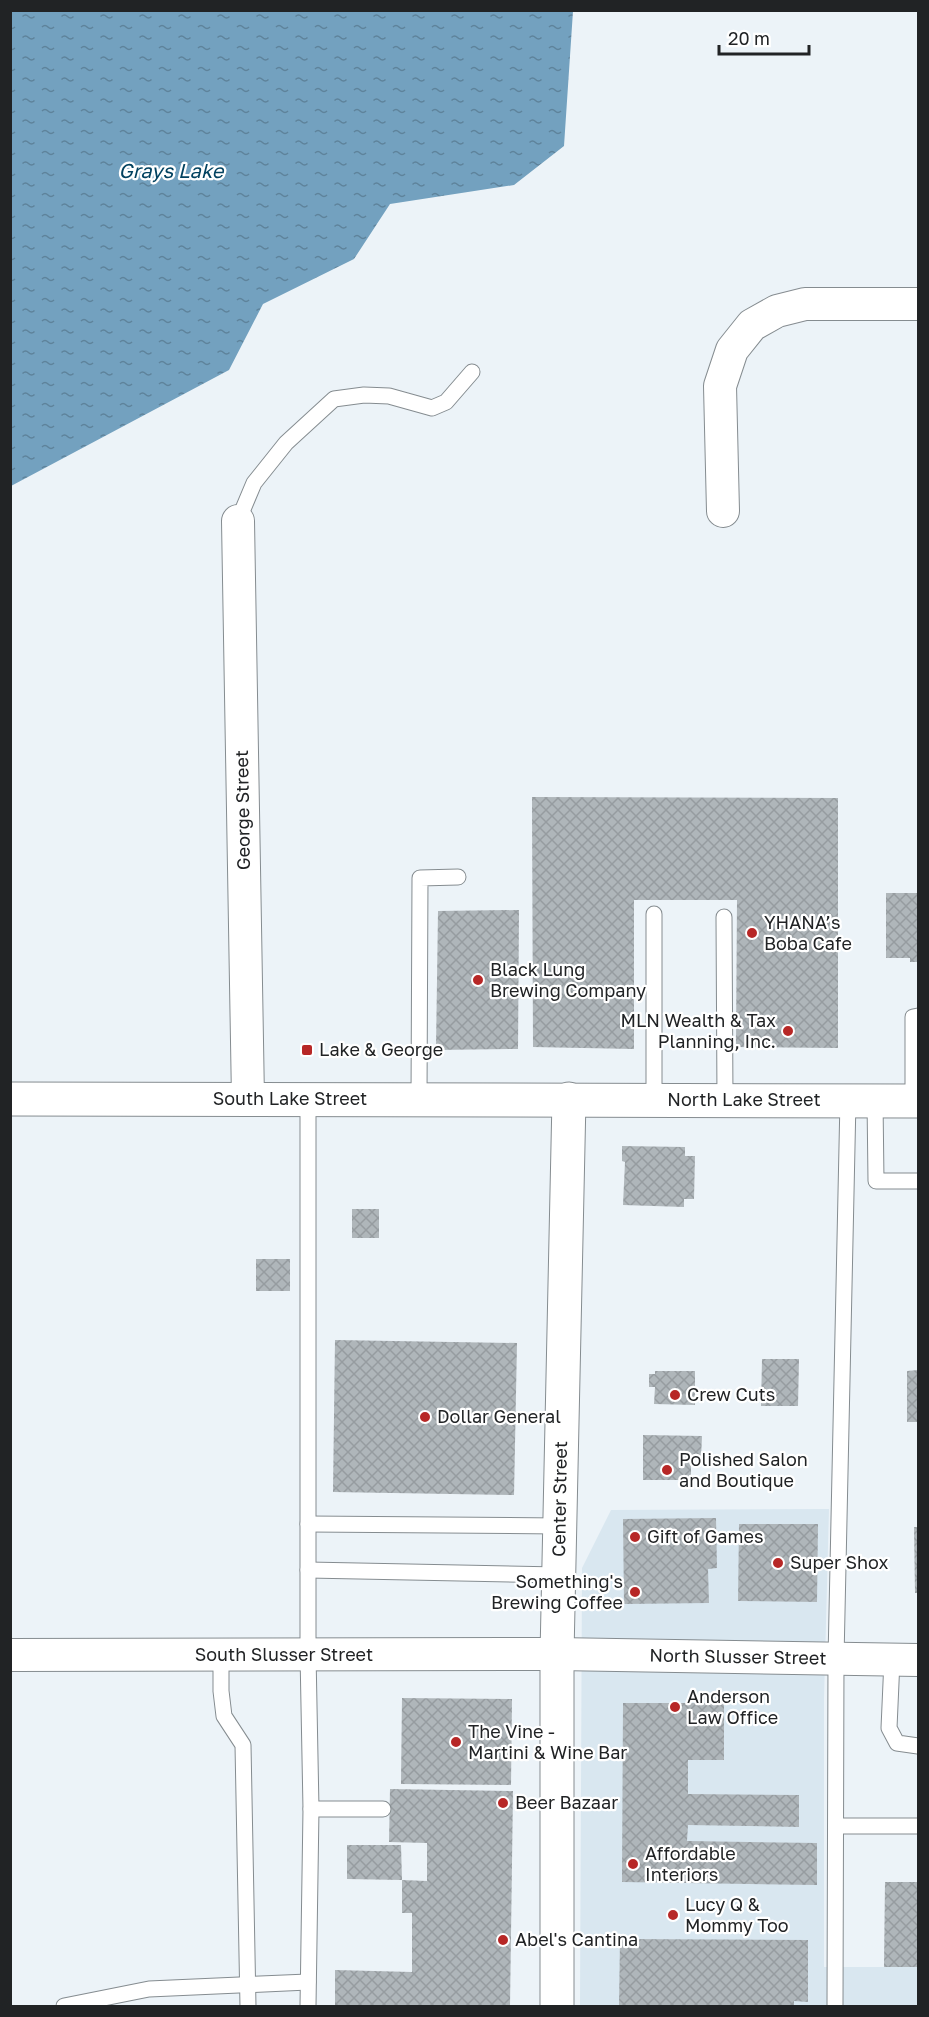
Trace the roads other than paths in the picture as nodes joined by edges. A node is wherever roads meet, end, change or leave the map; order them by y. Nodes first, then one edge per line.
1 (918, 304) edge
2 (472, 372) dead end
3 (723, 511) dead end
4 (238, 521) joint
5 (458, 877) dead end
6 (654, 914) dead end
7 (724, 917) dead end
8 (918, 1017) edge
9 (10, 1100) edge
10 (248, 1100) junction
11 (308, 1100) junction
12 (419, 1100) junction
13 (569, 1100) junction
14 (654, 1100) junction
15 (725, 1100) junction
16 (861, 1100) junction
17 (916, 1101) edge
18 (918, 1181) edge
19 (308, 1524) junction
20 (560, 1526) junction
21 (308, 1570) junction
22 (559, 1575) junction
23 (308, 1654) junction
24 (557, 1654) junction
25 (10, 1655) edge
26 (221, 1655) junction
27 (836, 1659) junction
28 (905, 1660) edge
29 (918, 1746) edge
30 (311, 1809) junction
31 (383, 1809) dead end
32 (836, 1826) junction
33 (918, 1826) edge
34 (308, 1982) junction
35 (248, 1985) junction
36 (64, 2007) edge
37 (248, 2007) edge
38 (308, 2007) edge
39 (557, 2007) edge
40 (835, 2007) edge

1 - 3 street
2 - 4 lane
4 - 10 street, George Street
5 - 12 lane
6 - 14 lane
7 - 15 lane
8 - 17 lane
9 - 10 street, South Lake Street
10 - 11 street, South Lake Street
11 - 12 street, South Lake Street
11 - 19 lane
12 - 13 street, South Lake Street
13 - 14 street, North Lake Street
13 - 20 street, Center Street
14 - 15 street, North Lake Street
15 - 16 street, North Lake Street
16 - 17 street, North Lake Street
16 - 18 lane
16 - 27 lane
19 - 20 lane
19 - 21 lane
20 - 22 street, Center Street
21 - 22 lane
21 - 23 lane
22 - 24 street, Center Street
23 - 24 street, South Slusser Street
23 - 26 street, South Slusser Street
23 - 30 lane
24 - 27 street, North Slusser Street
24 - 39 street, Center Street
25 - 26 street, South Slusser Street
26 - 35 lane
27 - 28 street, North Slusser Street
27 - 32 lane
28 - 29 lane
30 - 31 lane
30 - 34 lane
32 - 33 lane
32 - 40 lane
34 - 35 lane
34 - 38 lane
35 - 36 lane
35 - 37 lane

